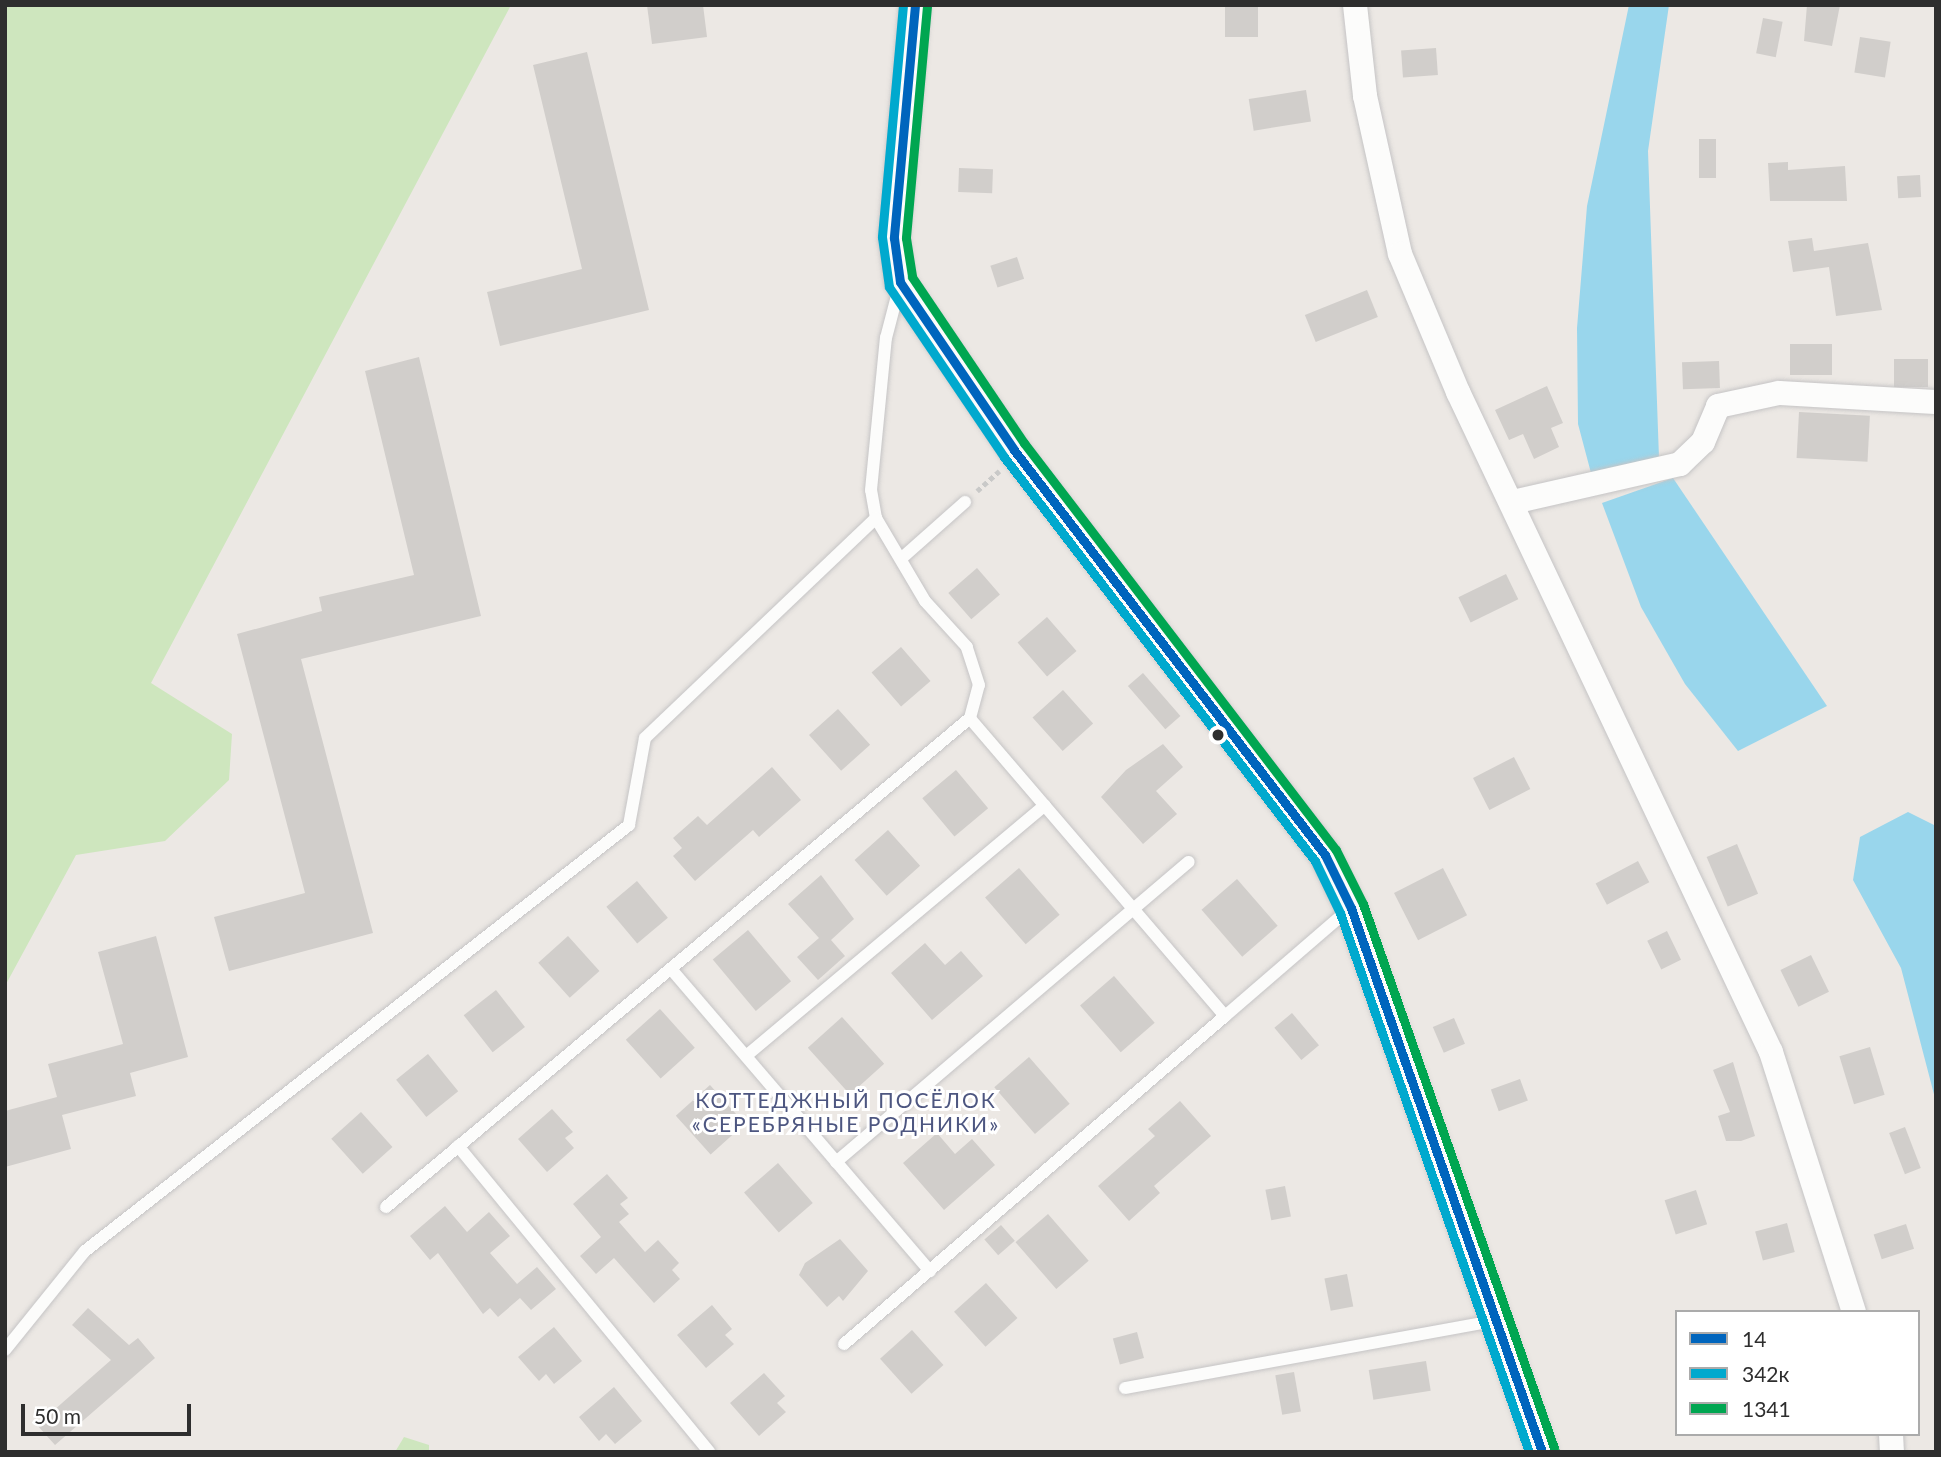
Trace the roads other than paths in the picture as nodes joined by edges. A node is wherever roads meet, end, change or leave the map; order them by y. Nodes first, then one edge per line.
1 (915, 5) edge
2 (1354, 5) edge
3 (900, 282) junction
4 (1936, 402) edge
5 (965, 502) road end
6 (1513, 502) junction
7 (876, 518) junction
8 (902, 557) junction
9 (970, 718) junction
10 (1045, 805) junction
11 (1189, 862) dead end
12 (1351, 908) junction
13 (1134, 909) junction
14 (671, 969) junction
15 (1225, 1016) junction
16 (746, 1056) junction
17 (458, 1146) junction
18 (836, 1162) junction
19 (386, 1207) dead end
20 (930, 1270) junction
21 (1853, 1310) edge
22 (1495, 1321) junction
23 (844, 1344) dead end
24 (5, 1350) edge
25 (1125, 1388) dead end
26 (709, 1452) edge
27 (1542, 1452) edge

1 - 3 street
2 - 6 street
3 - 7 lane
3 - 12 street
4 - 6 street
5 - 8 lane
6 - 21 street
7 - 8 lane
7 - 24 lane
8 - 9 lane
9 - 10 lane
9 - 14 lane
10 - 13 lane
10 - 16 lane
11 - 13 lane
12 - 15 lane
12 - 22 street
13 - 15 lane
13 - 18 lane
14 - 16 lane
14 - 17 lane
15 - 20 lane
16 - 18 lane
17 - 19 lane
17 - 26 lane
18 - 20 lane
20 - 23 lane
22 - 25 lane
22 - 27 street

